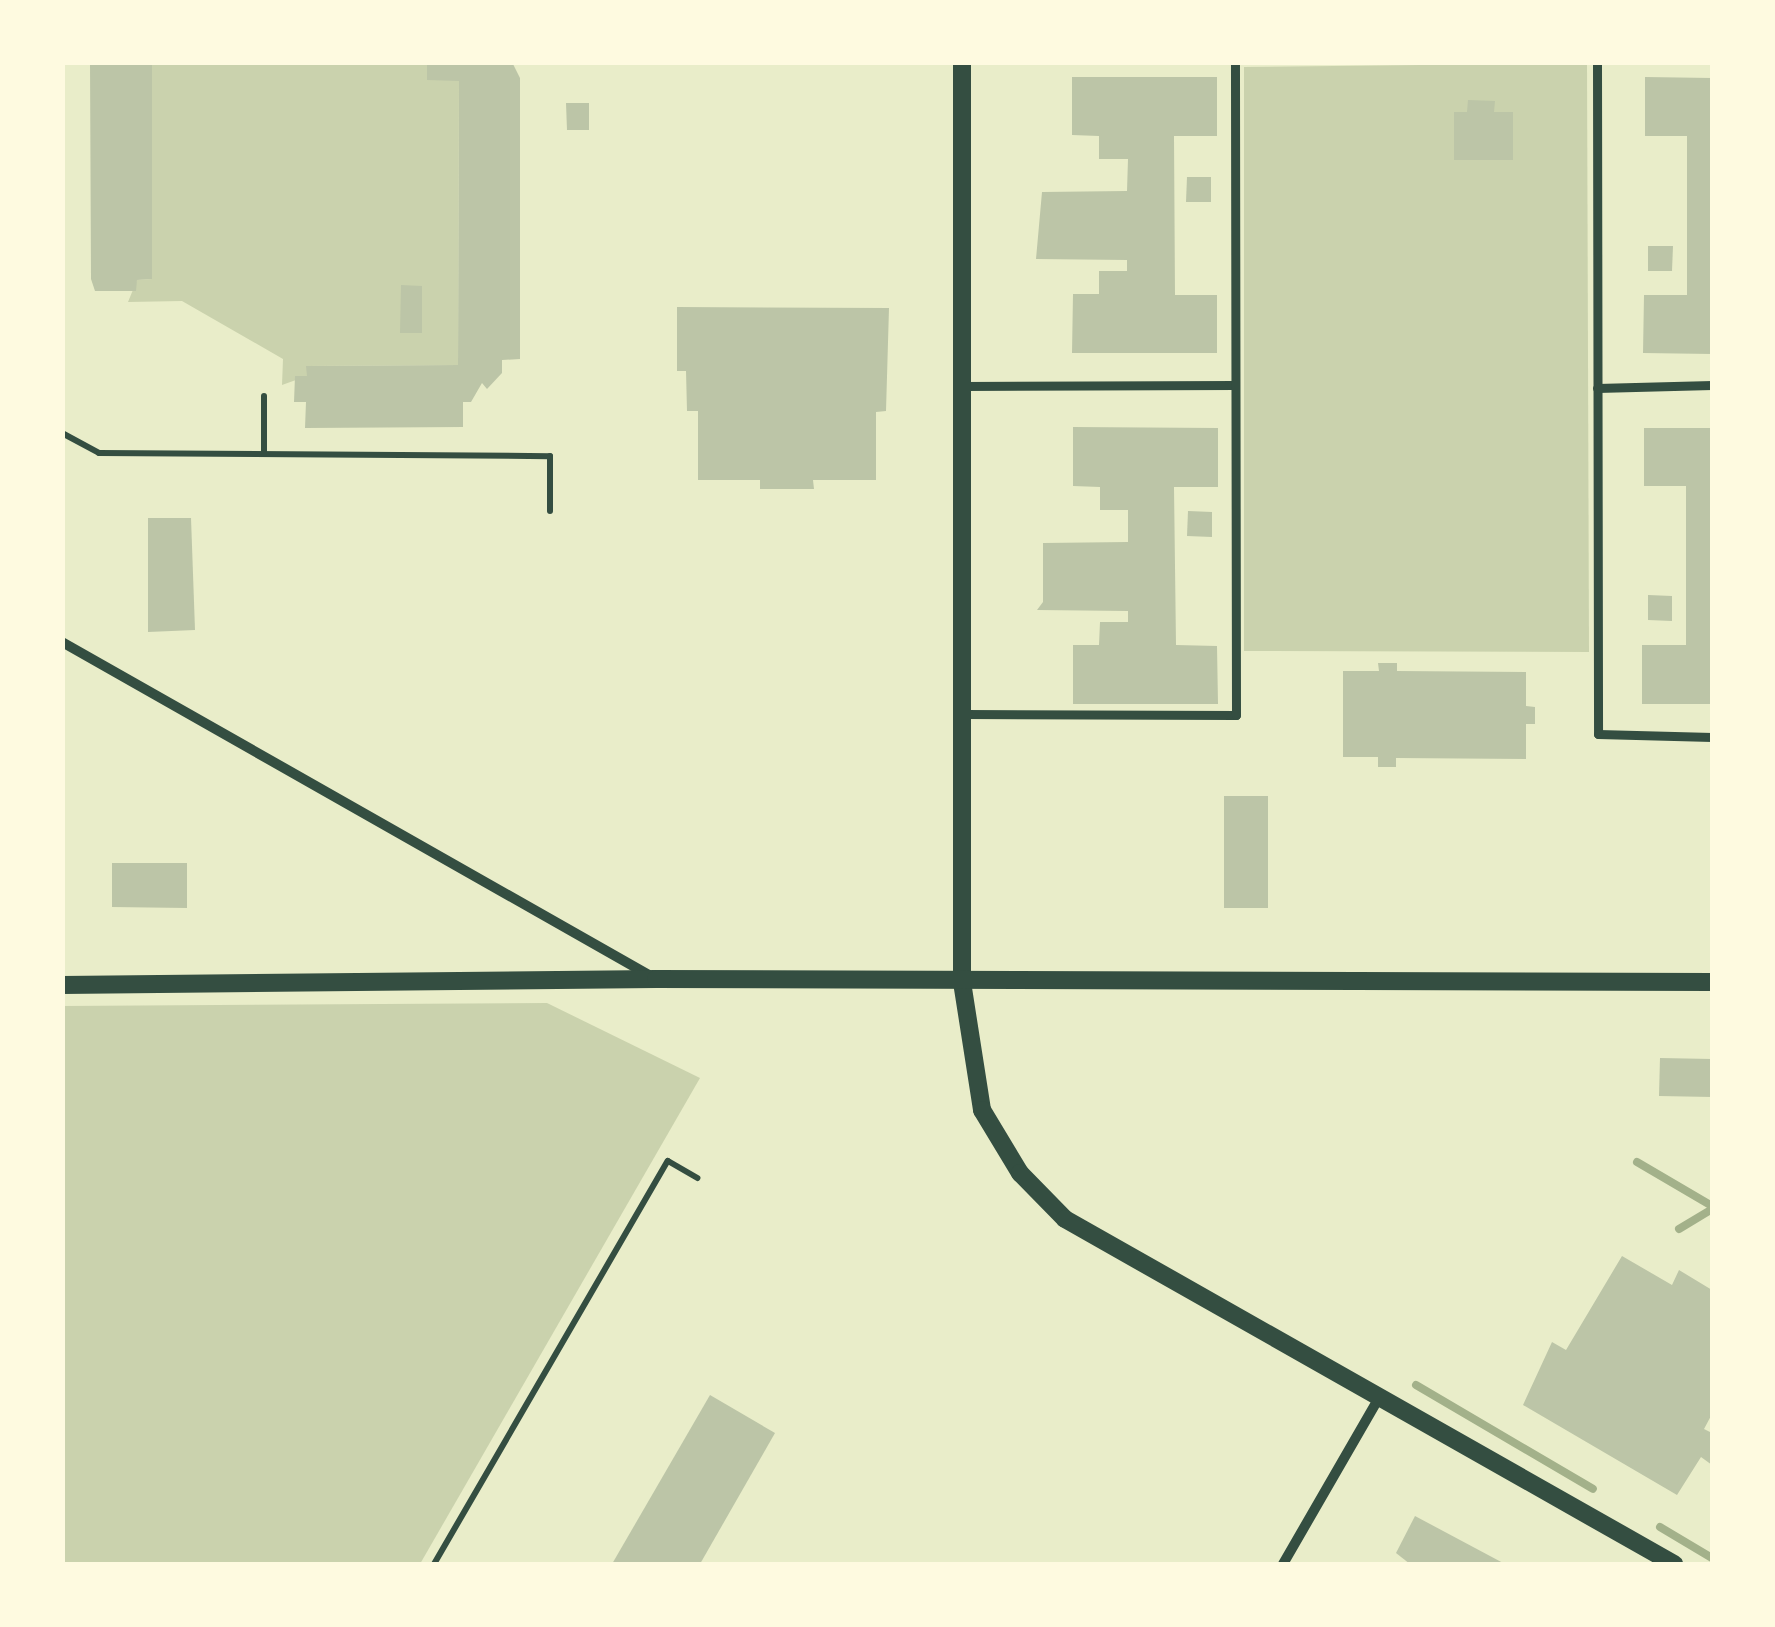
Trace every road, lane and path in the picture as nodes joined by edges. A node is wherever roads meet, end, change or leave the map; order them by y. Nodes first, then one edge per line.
1 (962, 62) edge
2 (1235, 62) edge
3 (1597, 62) edge
4 (1236, 385) junction
5 (964, 386) junction
6 (1712, 386) edge
7 (1597, 388) junction
8 (264, 396) dead end
9 (62, 433) edge
10 (264, 454) junction
11 (550, 511) dead end
12 (62, 642) edge
13 (964, 714) junction
14 (1712, 737) edge
15 (656, 979) junction
16 (962, 982) junction
17 (1712, 982) edge
18 (62, 985) edge
19 (697, 1178) dead end
20 (1381, 1394) junction
21 (434, 1564) edge
22 (1283, 1564) edge
23 (1674, 1564) edge

1 - 5 street
2 - 4 street
3 - 7 street
4 - 5 street
4 - 13 street
5 - 13 street
6 - 7 street
7 - 14 street
8 - 10 lane
9 - 10 lane
10 - 11 lane
12 - 15 street
13 - 16 street
15 - 16 street
15 - 18 street
16 - 17 street
16 - 20 street
19 - 21 lane
20 - 22 street
20 - 23 street

